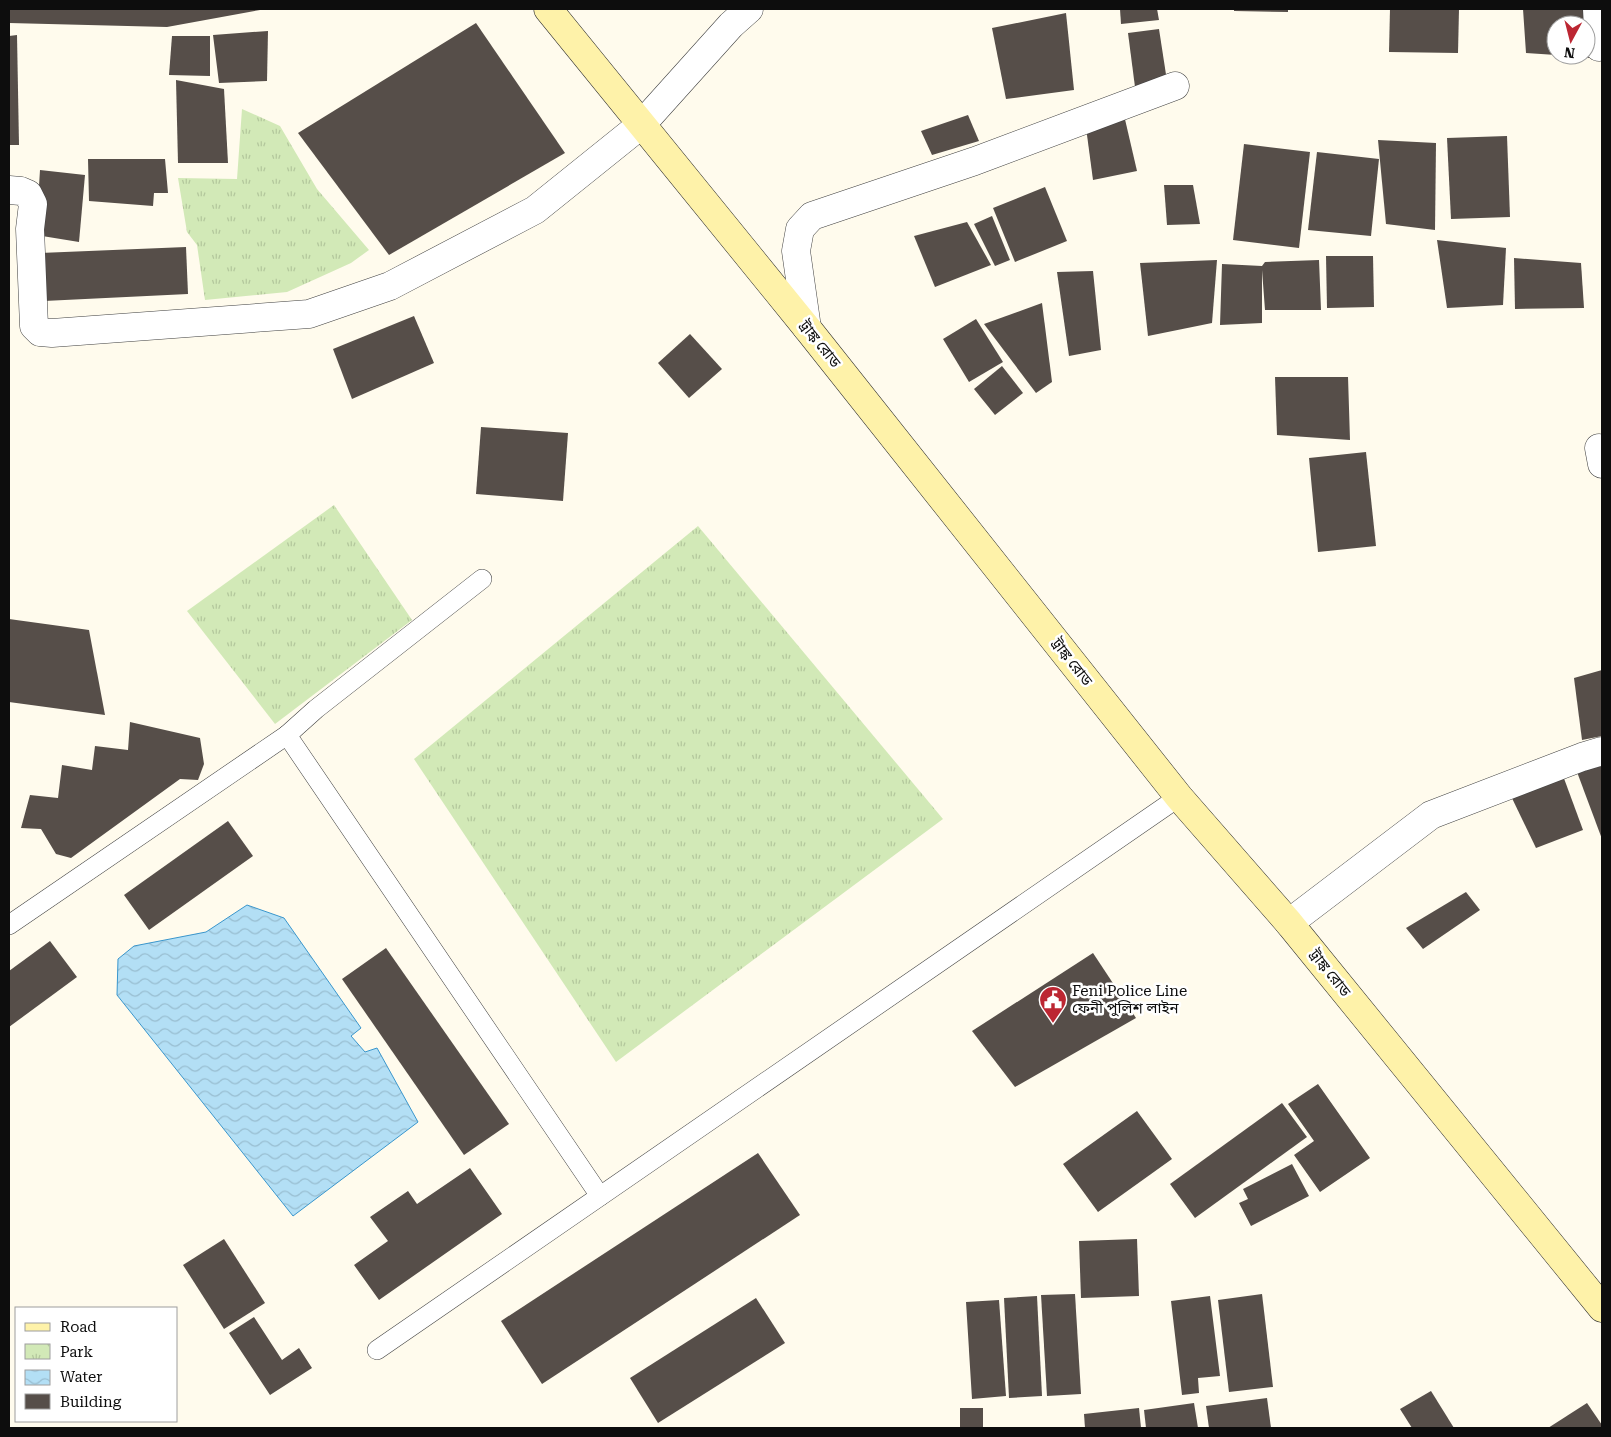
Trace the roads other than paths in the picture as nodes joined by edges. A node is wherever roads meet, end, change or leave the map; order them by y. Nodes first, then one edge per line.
1 (548, 9) edge
2 (749, 9) edge
3 (1597, 9) edge
4 (1599, 47) dead end
5 (1174, 86) dead end
6 (642, 124) junction
7 (9, 190) edge
8 (807, 328) junction
9 (482, 579) dead end
10 (287, 734) junction
11 (1602, 751) edge
12 (1179, 797) junction
13 (1289, 923) junction
14 (9, 925) edge
15 (600, 1196) junction
16 (1602, 1308) edge
17 (377, 1350) dead end

1 - 6 main road, ট্রাঙ্ক রোড
2 - 6 street
3 - 4 street
5 - 8 street
6 - 7 street
6 - 8 main road, ট্রাঙ্ক রোড
8 - 12 main road, ট্রাঙ্ক রোড
9 - 10 lane
10 - 14 lane
10 - 15 lane
11 - 13 street
12 - 13 main road, ট্রাঙ্ক রোড
12 - 15 lane
13 - 16 main road, ট্রাঙ্ক রোড
15 - 17 lane

